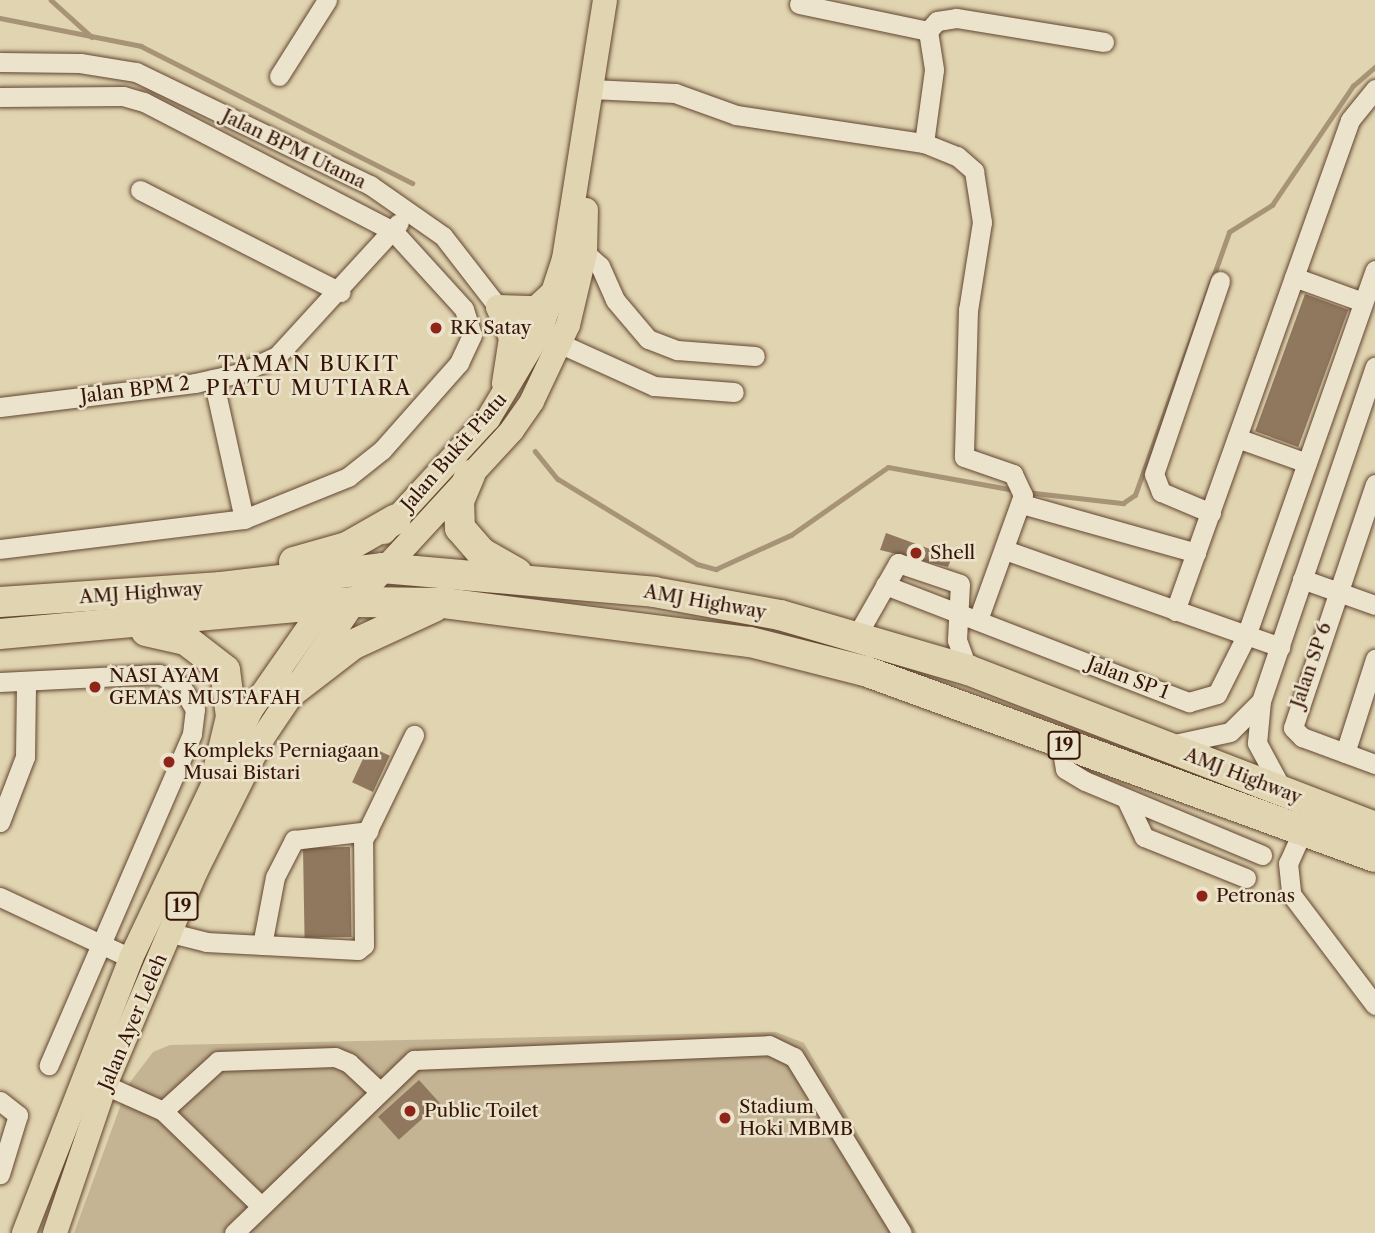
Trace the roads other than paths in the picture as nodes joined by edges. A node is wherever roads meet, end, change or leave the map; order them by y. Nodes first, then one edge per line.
1 (327, 0) edge
2 (601, 2) edge
3 (799, 4) dead end
4 (928, 31) junction
5 (1104, 42) dead end
6 (0, 62) edge
7 (279, 76) dead end
8 (591, 89) junction
9 (1375, 89) edge
10 (0, 97) edge
11 (924, 143) junction
12 (583, 160) junction
13 (141, 190) dead end
14 (410, 209) junction
15 (393, 230) junction
16 (585, 253) junction
17 (1375, 270) edge
18 (1294, 277) junction
19 (1220, 281) dead end
20 (566, 290) junction
21 (340, 292) junction
22 (1363, 302) junction
23 (498, 307) junction
24 (550, 338) junction
25 (755, 356) dead end
26 (1375, 367) edge
27 (213, 379) junction
28 (734, 392) dead end
29 (0, 407) edge
30 (488, 419) junction
31 (1237, 438) junction
32 (1307, 463) junction
33 (470, 475) junction
34 (1375, 484) edge
35 (1022, 494) junction
36 (1211, 513) junction
37 (244, 519) junction
38 (396, 519) junction
39 (0, 549) edge
40 (1005, 550) junction
41 (1196, 553) junction
42 (382, 568) junction
43 (350, 571) junction
44 (523, 577) junction
45 (1302, 579) junction
46 (885, 586) junction
47 (221, 587) junction
48 (1336, 590) junction
49 (0, 602) edge
50 (354, 602) junction
51 (444, 603) junction
52 (1375, 605) edge
53 (323, 606) junction
54 (1175, 611) junction
55 (958, 613) junction
56 (978, 620) junction
57 (115, 626) junction
58 (0, 634) edge
59 (857, 635) junction
60 (1246, 636) junction
61 (1280, 647) junction
62 (1375, 659) edge
63 (968, 670) junction
64 (0, 682) edge
65 (26, 682) junction
66 (291, 692) junction
67 (1261, 701) junction
68 (414, 735) dead end
69 (1061, 744) junction
70 (1166, 746) junction
71 (1345, 753) junction
72 (1375, 764) edge
73 (216, 779) junction
74 (1283, 791) junction
75 (1126, 799) junction
76 (0, 822) edge
77 (1375, 827) edge
78 (1303, 830) junction
79 (368, 831) junction
80 (1262, 855) dead end
81 (1375, 857) edge
82 (1246, 878) dead end
83 (0, 897) edge
84 (181, 908) junction
85 (171, 933) junction
86 (101, 945) junction
87 (262, 945) junction
88 (131, 958) junction
89 (1375, 1005) edge
90 (49, 1065) dead end
91 (105, 1085) junction
92 (378, 1090) junction
93 (0, 1101) edge
94 (163, 1111) junction
95 (59, 1138) junction
96 (1, 1168) edge
97 (260, 1205) junction
98 (56, 1228) edge
99 (24, 1233) edge
100 (233, 1233) edge
101 (902, 1233) edge

1 - 7 street
2 - 8 main road, Jalan Bukit Piatu
3 - 4 street
4 - 5 street
4 - 11 street
6 - 14 street, Jalan BPM Utama
8 - 11 street
8 - 12 main road, Jalan Bukit Piatu
9 - 18 street
10 - 15 street
11 - 35 street
12 - 16 main road, Jalan Bukit Piatu
12 - 20 main road, Jalan Bukit Piatu
13 - 21 street
14 - 15 street, Jalan BPM 2
14 - 23 street, Jalan BPM Utama
15 - 21 street, Jalan BPM 2
15 - 37 street
16 - 20 main road, Jalan Bukit Piatu
16 - 25 street
17 - 22 street, Jalan SP 1
18 - 22 street
18 - 31 street
19 - 36 street
20 - 23 main road
20 - 24 main road, Jalan Bukit Piatu
21 - 27 street, Jalan BPM 2
22 - 32 street, Jalan SP 1
23 - 24 street, Jalan BPM Utama
23 - 30 main road
24 - 28 street, Jalan BPM Utama
24 - 30 main road, Jalan Bukit Piatu
24 - 33 main road, Jalan Bukit Piatu
26 - 45 street
27 - 29 street, Jalan BPM 2
27 - 37 street
30 - 38 main road, Jalan Bukit Piatu
31 - 32 street
31 - 36 street
32 - 60 street, Jalan SP 1
33 - 42 main road, Jalan Bukit Piatu
33 - 44 highway
34 - 48 street, Jalan SP 6
35 - 40 street
35 - 41 street
36 - 41 street
37 - 39 street
38 - 43 main road, Jalan Bukit Piatu
38 - 47 highway
40 - 54 street
40 - 56 street
41 - 54 street
42 - 43 highway, AMJ Highway / 19
42 - 44 highway, AMJ Highway / 19
42 - 50 main road, Jalan Bukit Piatu
43 - 47 highway, AMJ Highway / 19
43 - 53 main road, Jalan Bukit Piatu
44 - 59 highway, AMJ Highway / 19
45 - 48 street
45 - 61 street
46 - 55 street, Jalan SP 1
46 - 55 street
46 - 59 street
47 - 49 highway, AMJ Highway / 19
48 - 52 street
48 - 71 street, Jalan SP 6
50 - 51 highway, AMJ Highway / 19
50 - 53 highway, AMJ Highway / 19
50 - 66 main road, Jalan Ayer Leleh / 19
51 - 66 highway
51 - 69 highway, AMJ Highway / 19
53 - 57 highway, AMJ Highway / 19
53 - 73 main road, Jalan Ayer Leleh / 19
54 - 60 street
55 - 56 street, Jalan SP 1
55 - 63 street
56 - 60 street, Jalan SP 1
57 - 58 highway, AMJ Highway / 19
57 - 73 highway
59 - 63 highway, AMJ Highway / 19
60 - 61 street
61 - 67 street
62 - 71 street
63 - 70 highway, AMJ Highway / 19
64 - 65 street
65 - 76 street
65 - 86 street
66 - 84 main road, Jalan Ayer Leleh / 19
67 - 70 street
67 - 74 street
68 - 79 street
69 - 75 street
69 - 78 highway, AMJ Highway / 19
70 - 74 highway, AMJ Highway / 19
71 - 72 street
73 - 88 main road, Jalan Ayer Leleh / 19
74 - 77 highway, AMJ Highway / 19
75 - 80 street
75 - 82 street
78 - 81 highway, AMJ Highway / 19
78 - 89 street
79 - 87 street
79 - 87 street
83 - 86 street
84 - 85 main road, Jalan Ayer Leleh / 19
84 - 88 main road
85 - 87 street
85 - 91 main road, Jalan Ayer Leleh / 19
86 - 88 street
86 - 90 street
88 - 95 main road, Jalan Ayer Leleh / 19
91 - 94 street
91 - 95 main road
91 - 98 main road, Jalan Ayer Leleh / 19
92 - 94 street
92 - 97 street
92 - 101 street
93 - 96 street
94 - 97 street
95 - 99 main road, Jalan Ayer Leleh / 19
97 - 100 street

